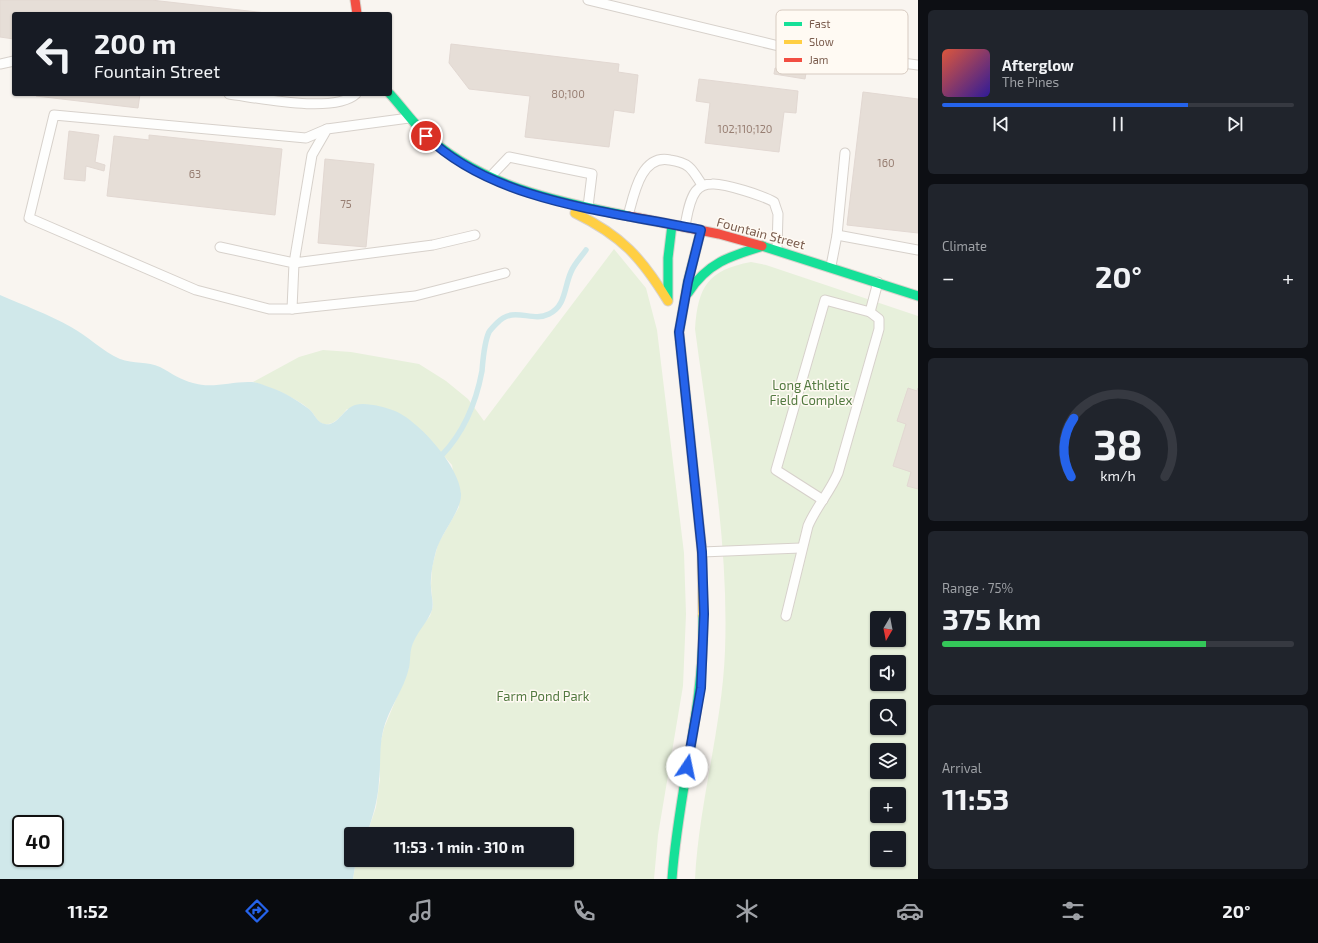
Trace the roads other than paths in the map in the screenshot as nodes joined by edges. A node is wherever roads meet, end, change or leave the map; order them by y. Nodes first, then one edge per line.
1 (355, 0) edge
2 (588, 0) edge
3 (357, 12) edge
4 (776, 45) edge
5 (12, 61) edge
6 (0, 64) edge
7 (908, 64) edge
8 (918, 65) edge
9 (246, 96) edge
10 (354, 96) edge
11 (392, 96) edge
12 (409, 118) junction
13 (327, 129) junction
14 (846, 153) dead end
15 (489, 178) junction
16 (702, 186) junction
17 (539, 196) junction
18 (588, 207) junction
19 (628, 216) junction
20 (672, 225) junction
21 (685, 227) junction
22 (701, 230) junction
23 (475, 235) dead end
24 (837, 235) junction
25 (763, 246) junction
26 (220, 247) dead end
27 (777, 249) junction
28 (918, 250) edge
29 (294, 262) junction
30 (831, 266) junction
31 (505, 273) dead end
32 (878, 282) junction
33 (918, 296) edge
34 (684, 302) junction
35 (292, 309) junction
36 (870, 312) junction
37 (673, 320) dead end
38 (679, 332) junction
39 (822, 500) junction
40 (801, 548) junction
41 (702, 552) junction
42 (786, 616) dead end
43 (672, 879) edge

1 - 3 street
2 - 4 lane
5 - 6 lane
7 - 8 lane
9 - 10 lane
11 - 12 street, Fountain Street
12 - 13 lane
12 - 15 street, Fountain Street
13 - 29 lane
13 - 35 lane
14 - 24 lane
15 - 17 street, Fountain Street
15 - 18 lane
16 - 19 lane
16 - 21 lane
16 - 27 lane
17 - 18 street, Fountain Street
17 - 20 street
18 - 19 street, Fountain Street
19 - 20 street, Fountain Street
20 - 21 street, Fountain Street
21 - 22 street, Fountain Street
22 - 25 street, Fountain Street
22 - 34 street
23 - 29 lane
24 - 28 lane
24 - 30 lane
25 - 27 street, Fountain Street
25 - 34 street
26 - 29 lane
27 - 30 street, Fountain Street
29 - 35 lane
30 - 32 street, Fountain Street
31 - 35 lane
32 - 33 street, Fountain Street
32 - 36 lane
34 - 38 street
36 - 39 lane
36 - 39 lane
37 - 38 street
38 - 41 street
39 - 40 lane
40 - 41 lane
40 - 42 lane
41 - 43 street

